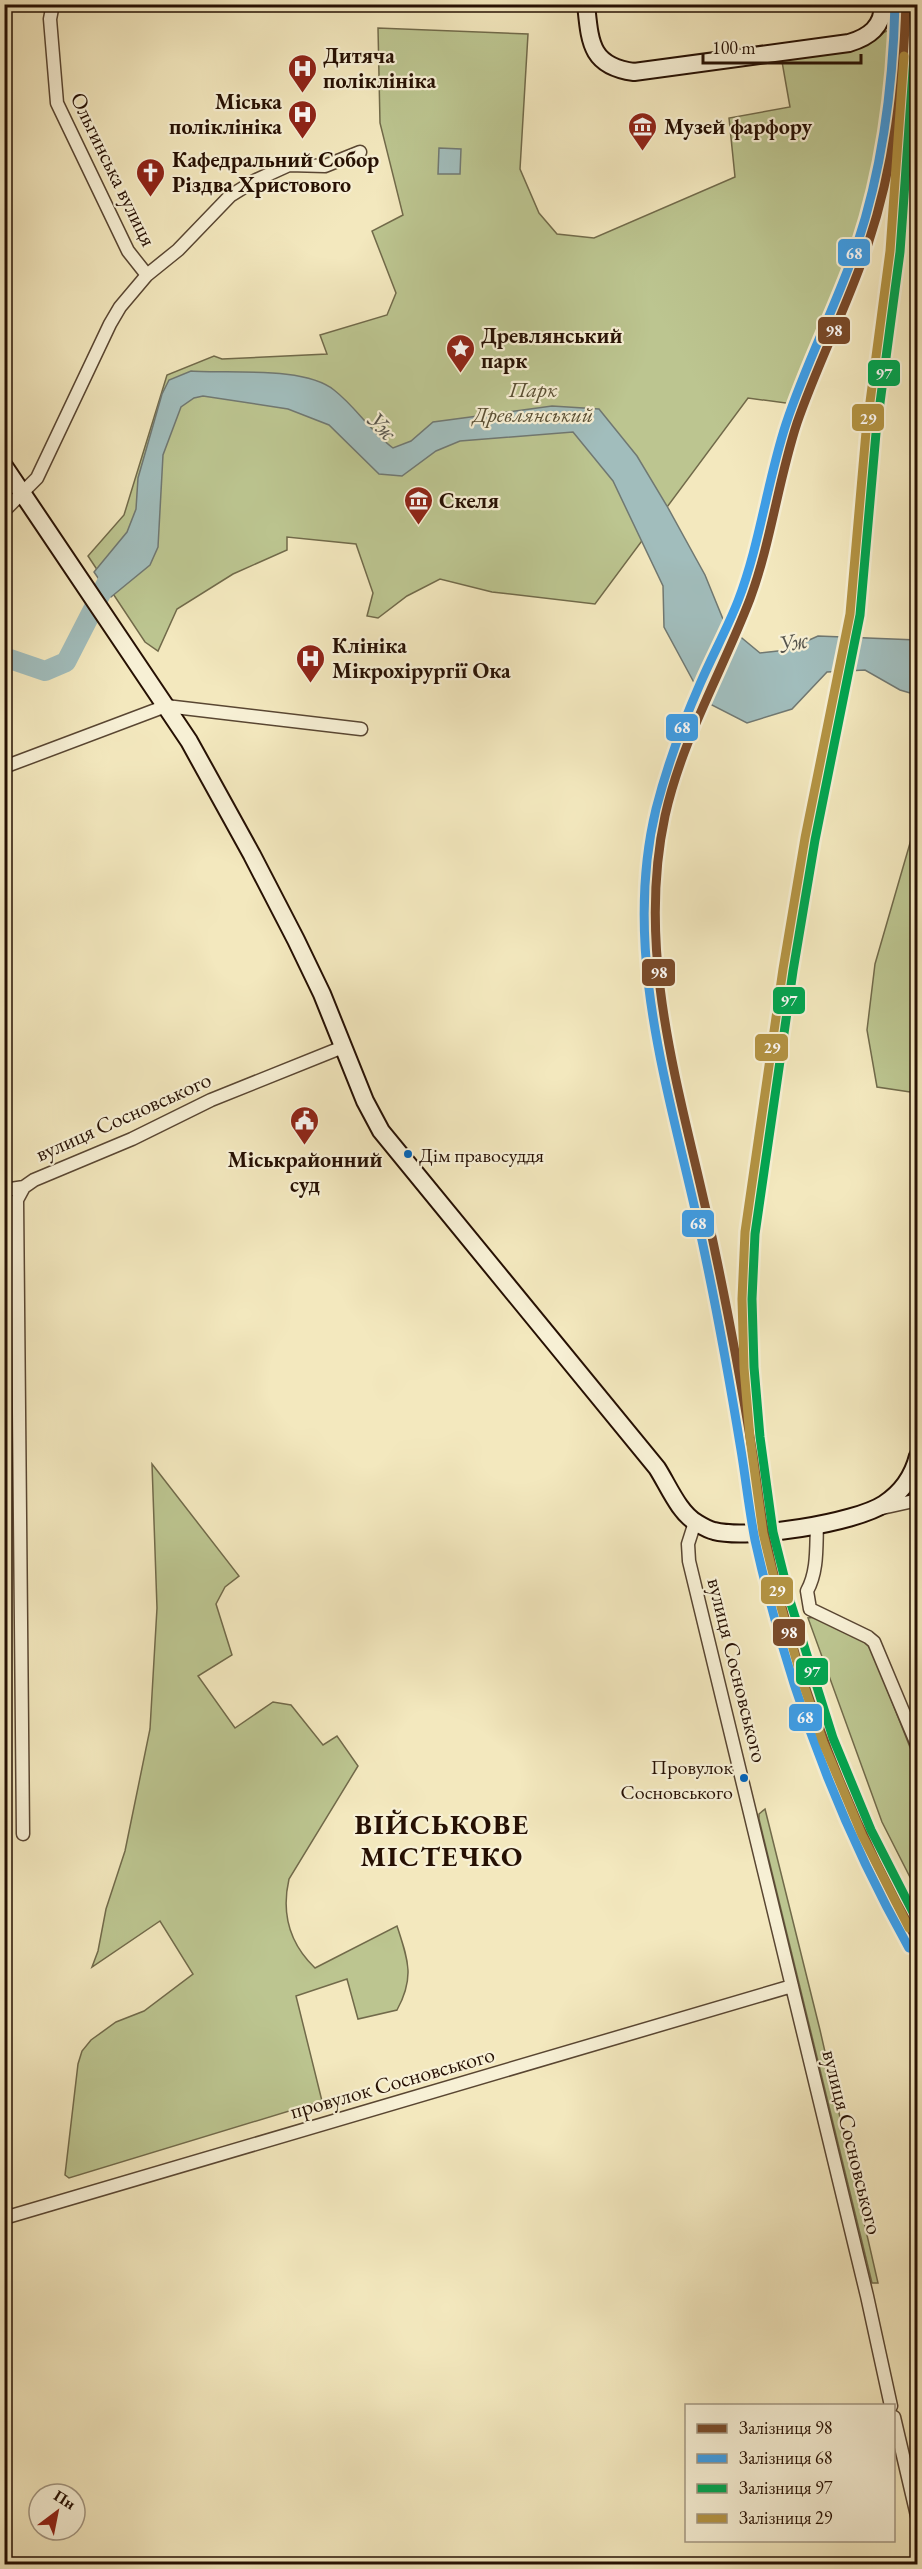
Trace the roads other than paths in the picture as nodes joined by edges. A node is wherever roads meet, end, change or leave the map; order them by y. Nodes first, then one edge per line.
1 (53, 4) edge
2 (586, 4) edge
3 (883, 4) edge
4 (360, 152) dead end
5 (147, 275) junction
6 (4, 466) edge
7 (22, 494) junction
8 (4, 511) edge
9 (166, 706) junction
10 (361, 729) dead end
11 (4, 767) edge
12 (343, 1047) junction
13 (24, 1187) junction
14 (4, 1190) edge
15 (918, 1457) edge
16 (918, 1488) edge
17 (918, 1500) edge
18 (872, 1511) junction
19 (695, 1522) junction
20 (817, 1524) junction
21 (918, 1746) edge
22 (22, 1834) dead end
23 (792, 1986) junction
24 (4, 2218) edge
25 (891, 2404) edge
26 (895, 2421) edge
27 (918, 2520) edge

1 - 5 street, Ольгинська вулиця
2 - 3 street
4 - 5 street, Ольгинська вулиця
5 - 7 street, Ольгинська вулиця
6 - 7 street
7 - 8 street, Ольгинська вулиця
7 - 9 street
9 - 10 street
9 - 11 street
9 - 12 street
12 - 13 street, вулиця Сосновського
12 - 19 street
13 - 14 street
13 - 22 street, вулиця Сосновського
15 - 16 street
15 - 18 street
17 - 18 street
18 - 20 street
19 - 20 street
19 - 23 street, вулиця Сосновського
20 - 21 street
23 - 24 street, провулок Сосновського
23 - 25 street, вулиця Сосновського
26 - 27 street

